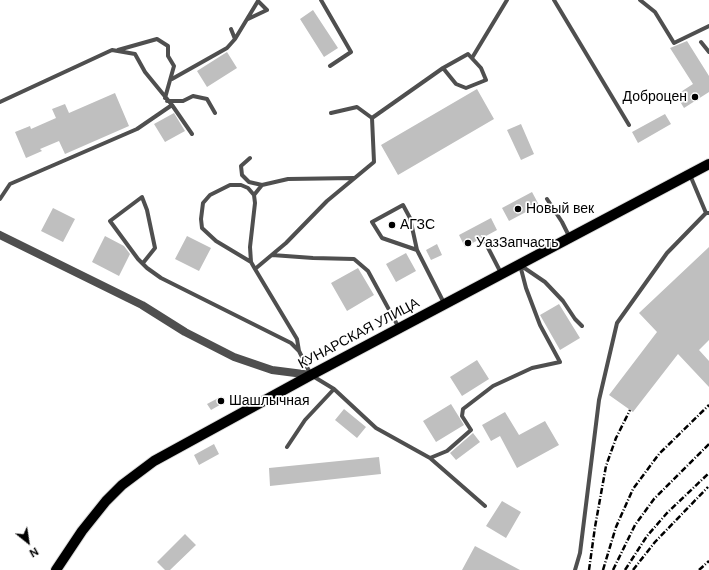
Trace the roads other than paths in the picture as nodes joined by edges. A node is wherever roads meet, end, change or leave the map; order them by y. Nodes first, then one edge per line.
1 (321, 0) edge
2 (507, 0) edge
3 (554, 0) edge
4 (640, 0) edge
5 (248, 20) junction
6 (709, 26) edge
7 (231, 29) dead end
8 (235, 39) junction
9 (701, 42) dead end
10 (116, 50) junction
11 (709, 52) edge
12 (472, 58) junction
13 (330, 66) dead end
14 (443, 68) junction
15 (172, 79) junction
16 (166, 99) junction
17 (0, 102) edge
18 (172, 105) junction
19 (215, 113) dead end
20 (331, 113) dead end
21 (372, 118) junction
22 (629, 125) dead end
23 (192, 134) dead end
24 (250, 158) dead end
25 (709, 164) edge
26 (690, 174) junction
27 (354, 178) junction
28 (249, 182) junction
29 (262, 185) junction
30 (248, 188) junction
31 (254, 195) junction
32 (0, 198) edge
33 (548, 198) dead end
34 (708, 213) edge
35 (0, 235) edge
36 (483, 238) dead end
37 (570, 238) junction
38 (417, 250) junction
39 (272, 255) junction
40 (251, 262) junction
41 (143, 263) junction
42 (520, 265) junction
43 (255, 269) junction
44 (502, 275) junction
45 (445, 305) junction
46 (582, 326) dead end
47 (399, 329) junction
48 (299, 351) junction
49 (311, 375) junction
50 (334, 389) junction
51 (287, 447) dead end
52 (430, 458) junction
53 (485, 506) dead end
54 (56, 570) edge
55 (575, 570) edge

1 - 13 lane
2 - 12 lane
3 - 22 lane
4 - 6 lane
5 - 5 lane
5 - 8 lane
7 - 8 lane
8 - 15 lane
9 - 11 lane
10 - 15 lane
10 - 16 lane
10 - 17 lane
12 - 14 lane
12 - 14 lane
14 - 21 lane
15 - 16 lane
16 - 18 lane
16 - 19 lane
18 - 23 lane
18 - 32 lane
20 - 21 lane
21 - 27 lane
24 - 28 lane
25 - 26 main road, КУНАРСКАЯ УЛИЦА
26 - 34 lane
26 - 37 main road, КУНАРСКАЯ УЛИЦА
27 - 29 lane
27 - 39 lane
28 - 29 lane
28 - 30 lane
29 - 31 lane
30 - 31 lane
30 - 40 lane
31 - 40 lane
33 - 37 lane
34 - 55 lane
35 - 49 street
36 - 44 lane
37 - 42 main road, КУНАРСКАЯ УЛИЦА
38 - 38 lane
38 - 45 lane
39 - 43 lane
39 - 47 lane
40 - 43 lane
41 - 41 lane
41 - 48 lane
42 - 44 main road, КУНАРСКАЯ УЛИЦА
42 - 46 lane
42 - 52 lane
43 - 48 lane
44 - 45 main road, КУНАРСКАЯ УЛИЦА
45 - 47 main road, КУНАРСКАЯ УЛИЦА
47 - 49 main road, КУНАРСКАЯ УЛИЦА
48 - 49 lane
49 - 50 lane
49 - 54 main road, КУНАРСКАЯ УЛИЦА
50 - 51 lane
50 - 52 lane
52 - 53 lane

